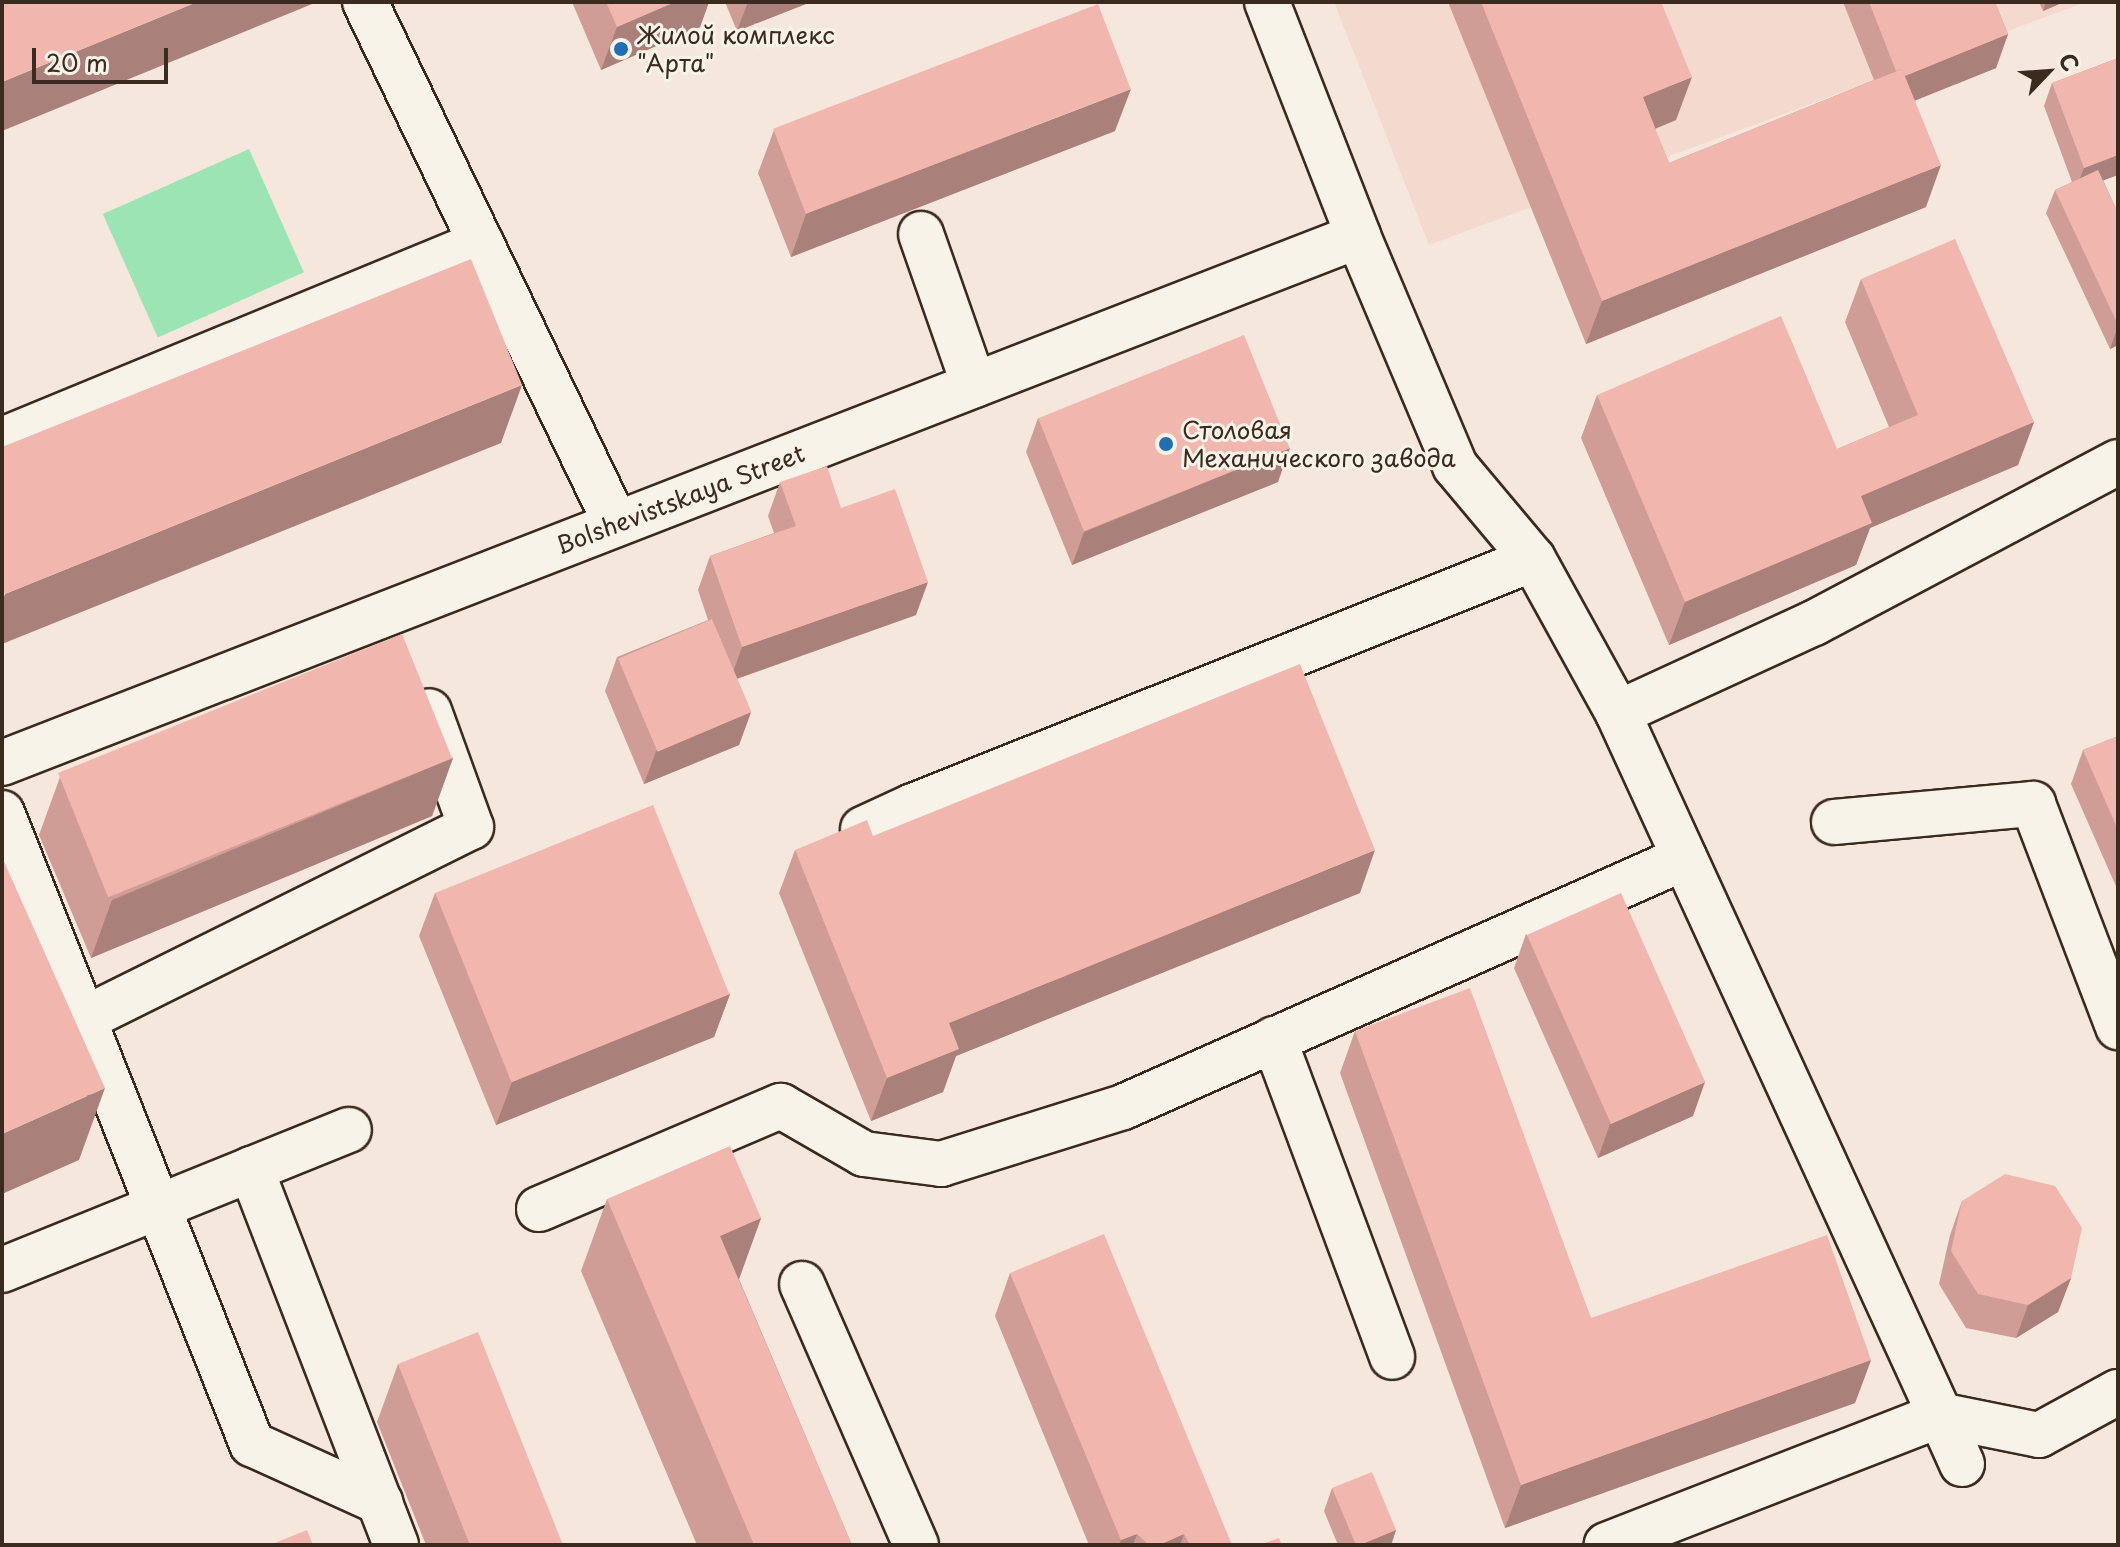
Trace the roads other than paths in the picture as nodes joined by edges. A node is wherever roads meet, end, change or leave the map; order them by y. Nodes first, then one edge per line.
1 (365, 2) edge
2 (1267, 2) edge
3 (921, 234) dead end
4 (1358, 236) junction
5 (481, 243) junction
6 (974, 385) junction
7 (2, 440) edge
8 (2118, 462) edge
9 (616, 524) junction
10 (1533, 559) junction
11 (393, 611) junction
12 (1618, 713) junction
13 (2, 763) edge
14 (2, 813) edge
15 (1834, 822) dead end
16 (863, 829) edge
17 (1684, 858) junction
18 (84, 1019) junction
19 (2118, 1027) edge
20 (1274, 1039) junction
21 (349, 1130) dead end
22 (251, 1169) junction
23 (158, 1206) junction
24 (539, 1209) dead end
25 (2, 1270) edge
26 (802, 1284) dead end
27 (1392, 1357) dead end
28 (2118, 1392) edge
29 (1940, 1415) junction
30 (1962, 1464) dead end
31 (380, 1502) junction
32 (396, 1545) edge
33 (916, 1545) edge
34 (1606, 1545) edge

1 - 5 street
2 - 4 street
3 - 6 street
4 - 6 street, Bolshevistskaya Street
4 - 10 street
5 - 7 street
5 - 9 street
6 - 9 street, Bolshevistskaya Street
8 - 12 street
9 - 11 street, Bolshevistskaya Street
10 - 12 street
10 - 16 street
11 - 13 street, Bolshevistskaya Street
11 - 18 street
12 - 17 street
14 - 18 street
15 - 19 street
17 - 20 street
17 - 29 street
18 - 23 street
20 - 24 street
20 - 27 street
21 - 22 street
22 - 23 street
22 - 31 street
23 - 25 street
23 - 31 street
26 - 33 street
28 - 29 street
29 - 30 street
29 - 34 street
31 - 32 street

